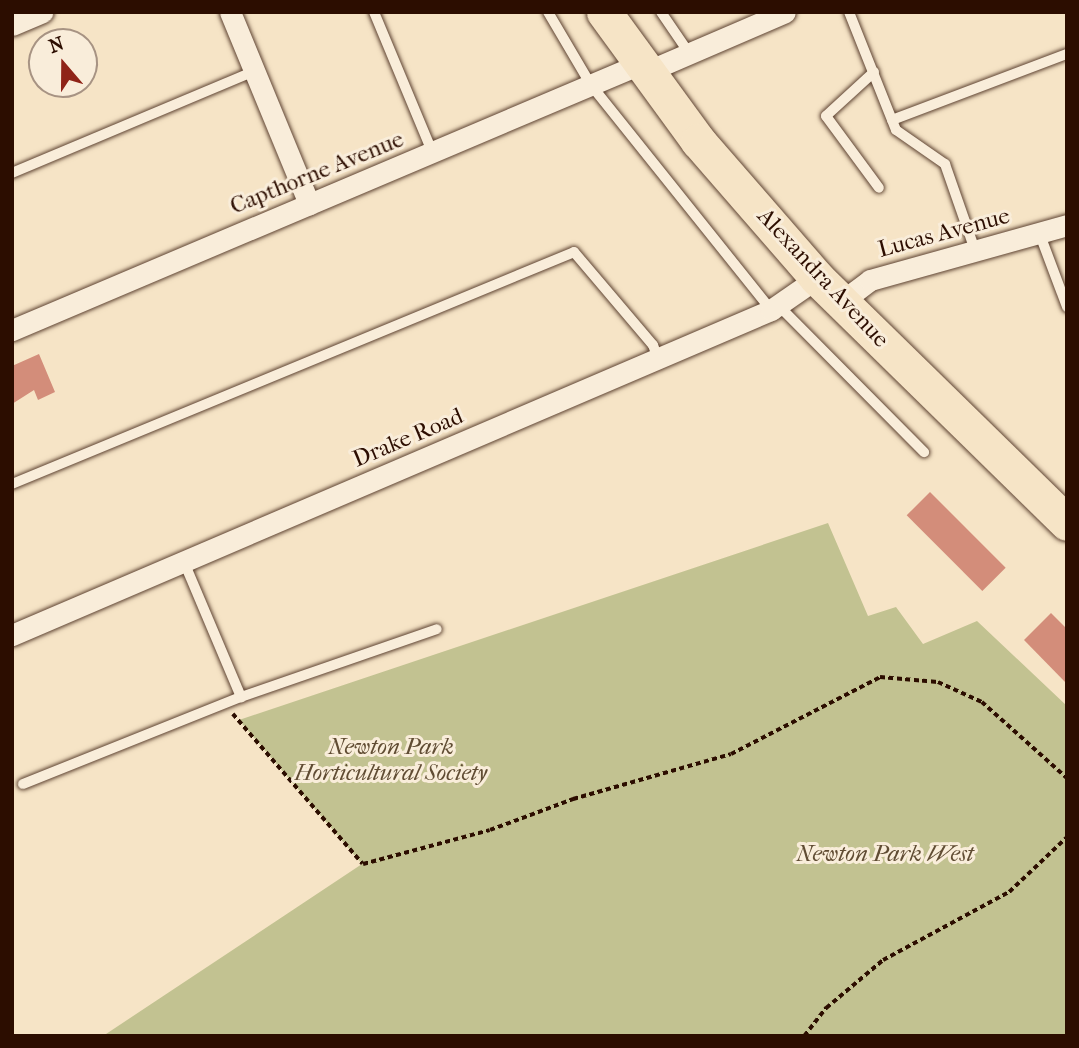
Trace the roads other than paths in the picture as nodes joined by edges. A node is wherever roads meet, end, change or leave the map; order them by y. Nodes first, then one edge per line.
1 (42, 12) edge
2 (230, 12) edge
3 (373, 12) edge
4 (548, 12) edge
5 (604, 12) edge
6 (661, 12) edge
7 (785, 12) edge
8 (849, 12) edge
9 (12, 25) edge
10 (689, 53) junction
11 (1067, 54) edge
12 (643, 68) junction
13 (255, 71) junction
14 (874, 72) junction
15 (592, 85) junction
16 (892, 120) junction
17 (433, 154) junction
18 (12, 173) edge
19 (879, 188) dead end
20 (309, 204) junction
21 (1067, 225) edge
22 (1040, 235) junction
23 (975, 250) junction
24 (829, 290) junction
25 (1067, 307) edge
26 (775, 308) junction
27 (12, 330) edge
28 (658, 359) junction
29 (924, 452) dead end
30 (12, 484) edge
31 (1067, 523) edge
32 (184, 562) junction
33 (437, 629) dead end
34 (12, 635) edge
35 (241, 697) junction
36 (23, 784) dead end

1 - 9 street
2 - 13 street
3 - 17 lane
4 - 15 lane
5 - 12 main road, Alexandra Avenue
6 - 10 lane
7 - 10 street, Capthorne Avenue
8 - 14 lane
10 - 12 street, Capthorne Avenue
11 - 16 lane
12 - 15 street, Capthorne Avenue
12 - 24 main road, Alexandra Avenue
13 - 18 lane
13 - 20 street
14 - 16 lane
14 - 19 lane
15 - 17 street, Capthorne Avenue
15 - 26 lane
16 - 23 lane
17 - 20 street, Capthorne Avenue
20 - 27 street, Capthorne Avenue
21 - 22 street, Lucas Avenue
22 - 23 street, Lucas Avenue
22 - 25 lane
23 - 24 street, Lucas Avenue
24 - 26 street, Drake Road
24 - 31 main road, Alexandra Avenue
26 - 28 street, Drake Road
26 - 29 lane
28 - 30 lane
28 - 32 street, Drake Road
32 - 34 street, Drake Road
32 - 35 lane
33 - 35 lane
35 - 36 lane

